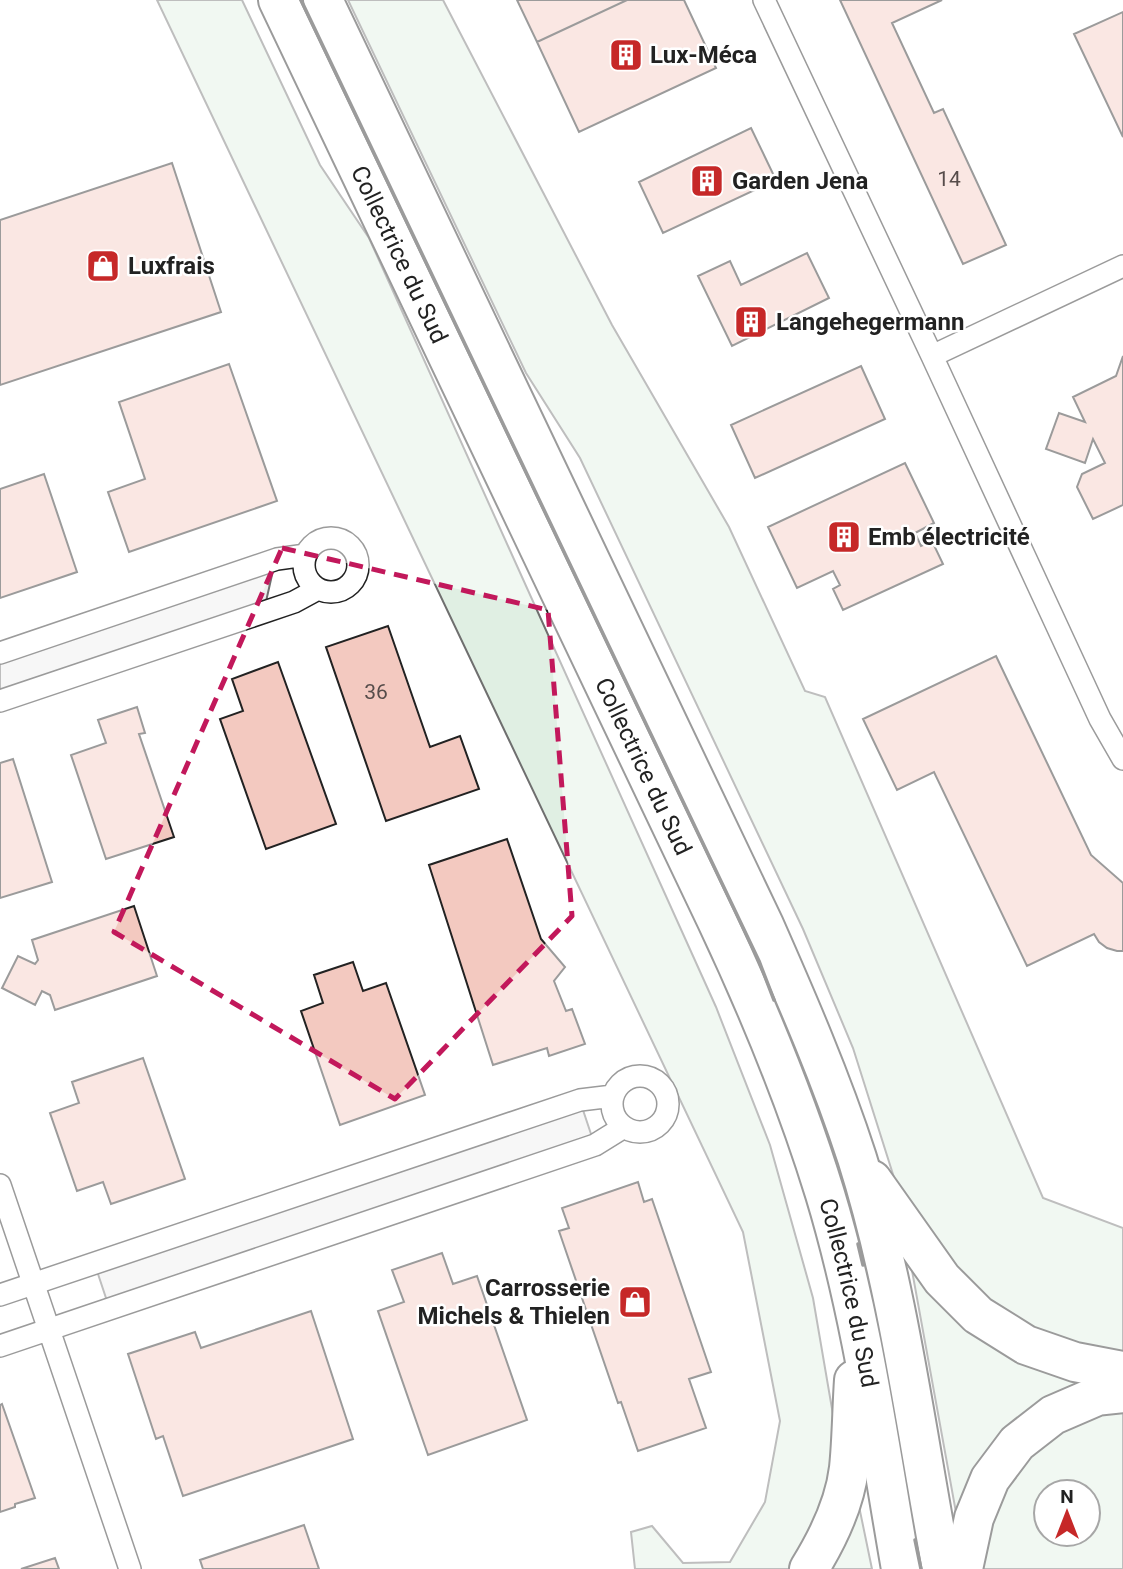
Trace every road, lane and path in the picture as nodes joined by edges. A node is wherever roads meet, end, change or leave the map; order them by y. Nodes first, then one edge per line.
1 (278, 0) edge
2 (323, 0) edge
3 (764, 0) edge
4 (1123, 267) edge
5 (933, 356) junction
6 (306, 555) junction
7 (318, 589) junction
8 (0, 653) edge
9 (0, 701) edge
10 (1123, 759) edge
11 (613, 1096) junction
12 (624, 1127) junction
13 (857, 1158) junction
14 (0, 1185) edge
15 (33, 1284) junction
16 (0, 1295) edge
17 (858, 1328) junction
18 (49, 1330) junction
19 (0, 1346) edge
20 (1123, 1371) edge
21 (1123, 1393) edge
22 (130, 1569) edge
23 (809, 1569) edge
24 (901, 1569) edge
25 (942, 1569) edge
26 (963, 1569) edge

1 - 17 highway, Collectrice du Sud
2 - 13 highway, Collectrice du Sud
3 - 5 street
4 - 5 street
5 - 10 street
6 - 7 street
6 - 7 street
6 - 8 street
7 - 9 street
11 - 12 street
11 - 12 street
11 - 15 street
12 - 18 street
13 - 20 highway
13 - 25 highway, Collectrice du Sud
14 - 15 street
15 - 16 street
15 - 18 street
17 - 23 highway
17 - 24 highway, Collectrice du Sud
18 - 19 street
18 - 22 street
21 - 26 highway

